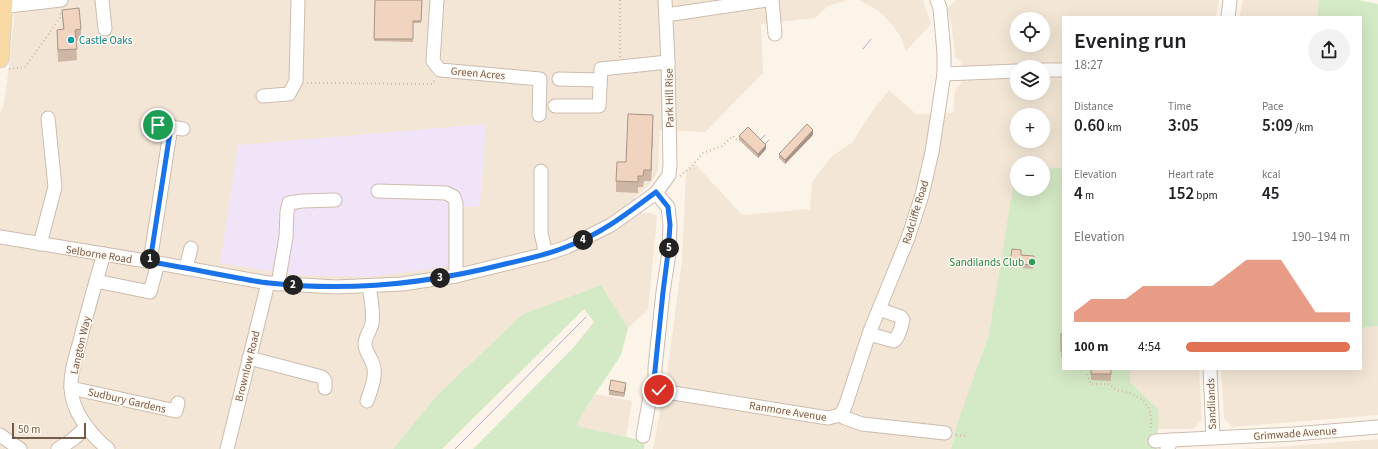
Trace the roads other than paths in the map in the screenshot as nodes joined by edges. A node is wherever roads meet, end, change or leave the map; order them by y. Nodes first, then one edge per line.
1 (61, 0) edge
2 (102, 0) edge
3 (298, 0) edge
4 (438, 0) edge
5 (664, 0) edge
6 (767, 0) edge
7 (772, 0) edge
8 (937, 0) edge
9 (1230, 0) edge
10 (2, 5) edge
11 (666, 16) junction
12 (1228, 16) edge
13 (105, 30) dead end
14 (775, 34) dead end
15 (668, 62) junction
16 (3, 64) edge
17 (1050, 70) edge
18 (1062, 70) edge
19 (1010, 71) edge
20 (944, 74) junction
21 (558, 79) dead end
22 (600, 80) junction
23 (263, 96) dead end
24 (555, 106) dead end
25 (539, 115) dead end
26 (48, 118) dead end
27 (158, 125) dead end
28 (540, 171) dead end
29 (378, 191) dead end
30 (656, 192) junction
31 (335, 200) dead end
32 (0, 237) edge
33 (40, 244) junction
34 (191, 248) dead end
35 (104, 254) junction
36 (546, 254) junction
37 (154, 262) junction
38 (186, 268) junction
39 (456, 276) junction
40 (96, 281) junction
41 (273, 284) junction
42 (369, 286) junction
43 (879, 309) junction
44 (869, 334) junction
45 (249, 358) junction
46 (1210, 370) edge
47 (655, 385) junction
48 (71, 388) junction
49 (325, 388) dead end
50 (367, 401) dead end
51 (178, 403) dead end
52 (840, 415) junction
53 (87, 427) junction
54 (1378, 427) edge
55 (945, 433) dead end
56 (0, 434) edge
57 (643, 436) dead end
58 (1213, 438) junction
59 (1155, 440) road end
60 (1170, 445) edge
61 (20, 449) edge
62 (58, 449) edge
63 (108, 449) edge
64 (227, 449) edge

1 - 10 street
2 - 13 street
3 - 23 street
4 - 25 street, Green Acres
5 - 11 street, Park Hill Rise
6 - 11 street
7 - 14 street
8 - 20 street, Radcliffe Road
9 - 12 street
10 - 16 main road
11 - 15 street, Park Hill Rise
15 - 22 street
15 - 30 street, Park Hill Rise
17 - 18 street
19 - 20 street
20 - 43 street, Radcliffe Road
21 - 22 street
22 - 24 street
26 - 33 street
27 - 37 street
28 - 36 street
29 - 39 street
30 - 36 street, Selborne Road
30 - 47 street
31 - 41 street, Brownlow Road
32 - 33 street, Selborne Road
33 - 35 street, Selborne Road
34 - 38 street
35 - 37 street, Selborne Road
35 - 40 street, Langton Way
36 - 39 street, Selborne Road
37 - 38 street, Selborne Road
37 - 40 street
38 - 41 street, Selborne Road
39 - 42 street, Selborne Road
40 - 48 street, Langton Way
41 - 42 street, Selborne Road
41 - 45 street, Brownlow Road
42 - 50 street
43 - 44 street, Radcliffe Road
43 - 44 street
44 - 52 street, Radcliffe Road
45 - 49 street
45 - 64 street, Brownlow Road
46 - 58 street, Sandilands
47 - 52 street, Ranmore Avenue
47 - 57 street
48 - 51 street, Sudbury Gardens
48 - 53 street, Langton Way
52 - 55 street, Ranmore Avenue
53 - 62 street
53 - 63 street, Langton Way
54 - 58 street, Grimwade Avenue
56 - 61 street
58 - 60 street, Grimwade Avenue
59 - 60 street, Grimwade Avenue

